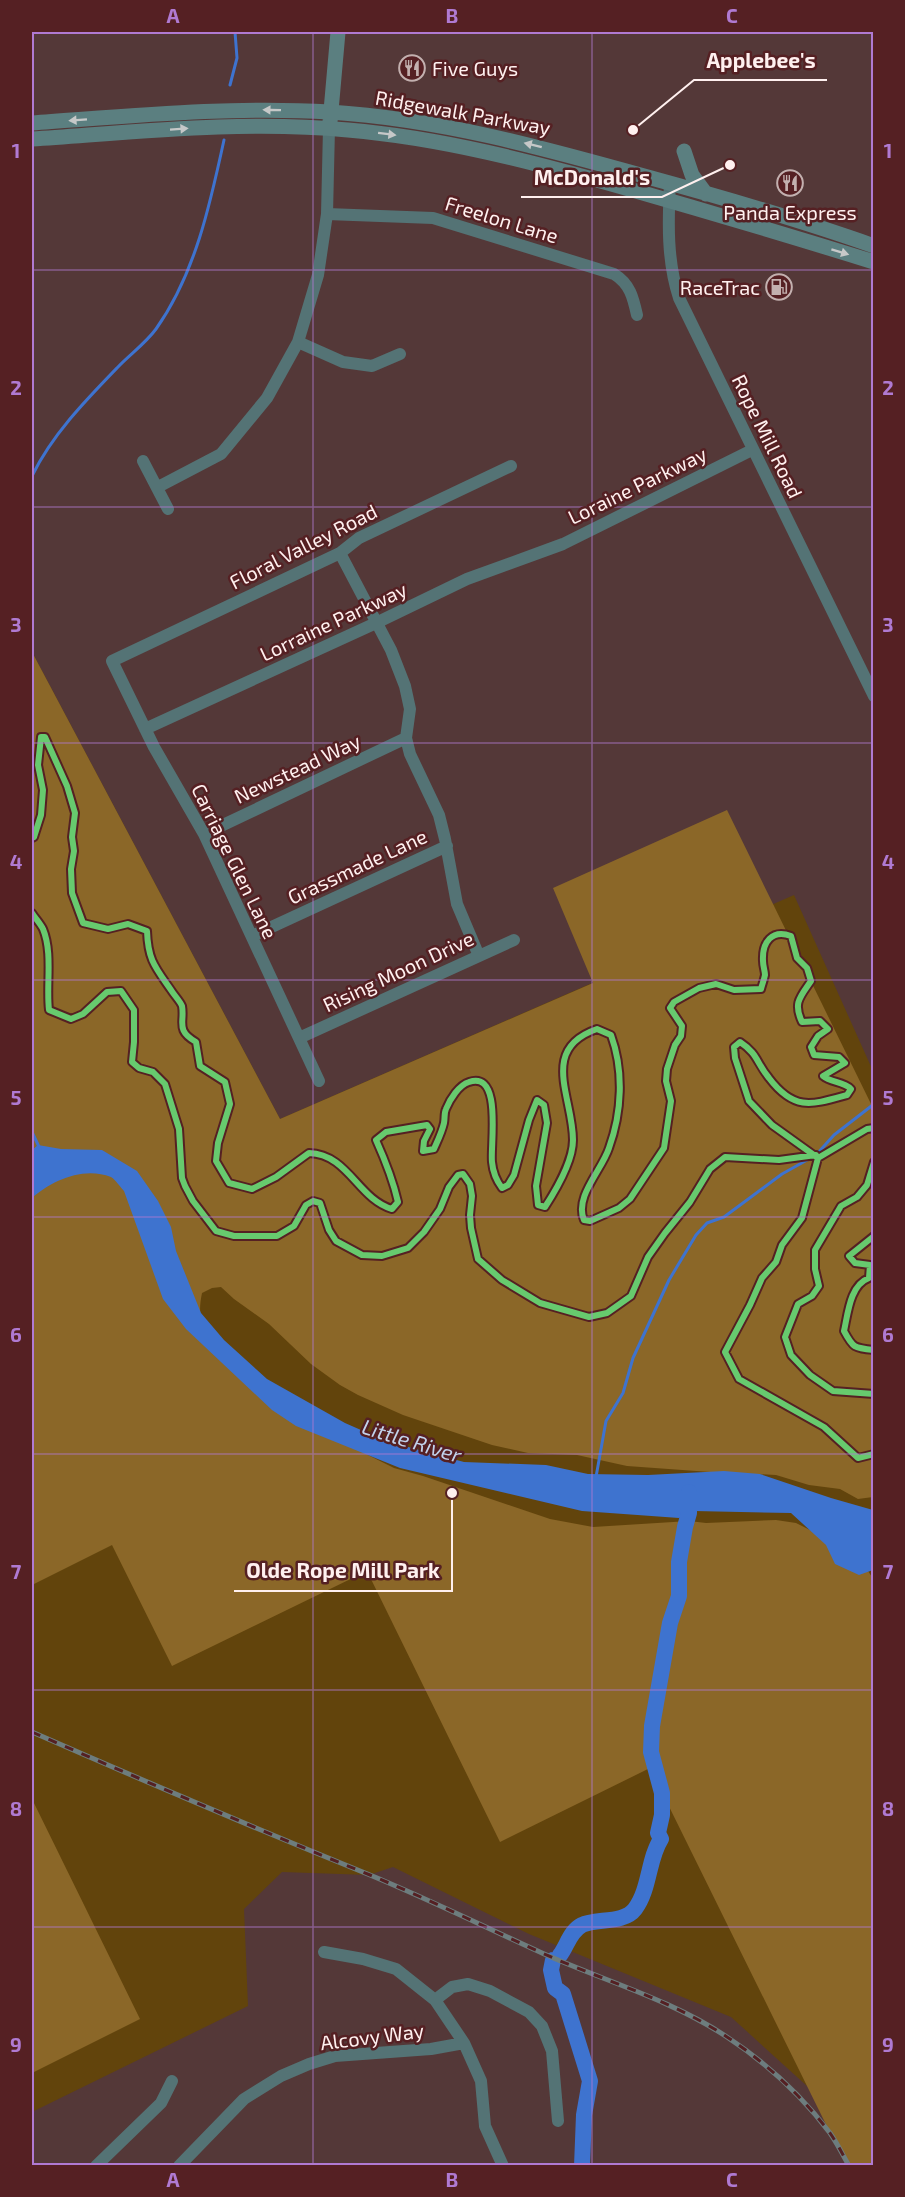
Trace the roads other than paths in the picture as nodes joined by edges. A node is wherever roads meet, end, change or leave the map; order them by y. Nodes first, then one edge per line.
1 (338, 32) edge
2 (331, 112) junction
3 (32, 123) edge
4 (329, 128) junction
5 (32, 139) edge
6 (684, 151) dead end
7 (670, 183) junction
8 (706, 194) junction
9 (669, 200) junction
10 (327, 214) junction
11 (873, 246) edge
12 (873, 262) edge
13 (637, 315) dead end
14 (298, 342) junction
15 (400, 354) dead end
16 (753, 450) junction
17 (143, 461) dead end
18 (511, 466) dead end
19 (158, 487) junction
20 (168, 509) dead end
21 (340, 553) junction
22 (539, 553) joint
23 (376, 623) junction
24 (112, 661) joint
25 (873, 696) edge
26 (145, 729) junction
27 (406, 738) junction
28 (204, 834) junction
29 (447, 846) junction
30 (252, 936) junction
31 (514, 940) dead end
32 (478, 956) junction
33 (299, 1038) junction
34 (319, 1081) dead end
35 (324, 1952) dead end
36 (435, 2001) junction
37 (464, 2043) junction
38 (172, 2080) dead end
39 (558, 2121) dead end
40 (96, 2166) edge
41 (179, 2166) edge
42 (503, 2166) edge

1 - 2 main road
2 -> 3 main road, Ridgewalk Parkway
2 - 4 main road
7 -> 2 main road, Ridgewalk Parkway
5 -> 4 main road, Ridgewalk Parkway
4 -> 9 main road, Ridgewalk Parkway
4 - 10 street
6 - 8 main road
7 - 8 main road, Ridgewalk Parkway
7 - 9 street, Rope Mill Road
8 - 11 main road, Ridgewalk Parkway
9 -> 12 main road, Ridgewalk Parkway
9 - 16 street, Rope Mill Road
10 - 13 street, Freelon Lane
10 - 14 street
14 - 15 street
14 - 19 street
16 - 22 street, Loraine Parkway
16 - 25 street, Rope Mill Road
17 - 19 street
18 - 21 street, Floral Valley Road
19 - 20 street
21 - 23 street
21 - 24 street, Floral Valley Road
22 - 23 street, Lorraine Parkway
23 - 26 street, Lorraine Parkway
23 - 27 street
24 - 26 street, Carriage Glen Lane
26 - 28 street, Carriage Glen Lane
27 - 28 street, Newstead Way
27 - 29 street
28 - 30 street, Carriage Glen Lane
29 - 30 street, Grassmade Lane
29 - 32 street
30 - 33 street, Carriage Glen Lane
31 - 32 street, Rising Moon Drive
32 - 33 street, Rising Moon Drive
33 - 34 street, Carriage Glen Lane
35 - 36 street
36 - 37 street
36 - 39 street
37 - 41 street, Alcovy Way
37 - 42 street
38 - 40 street

